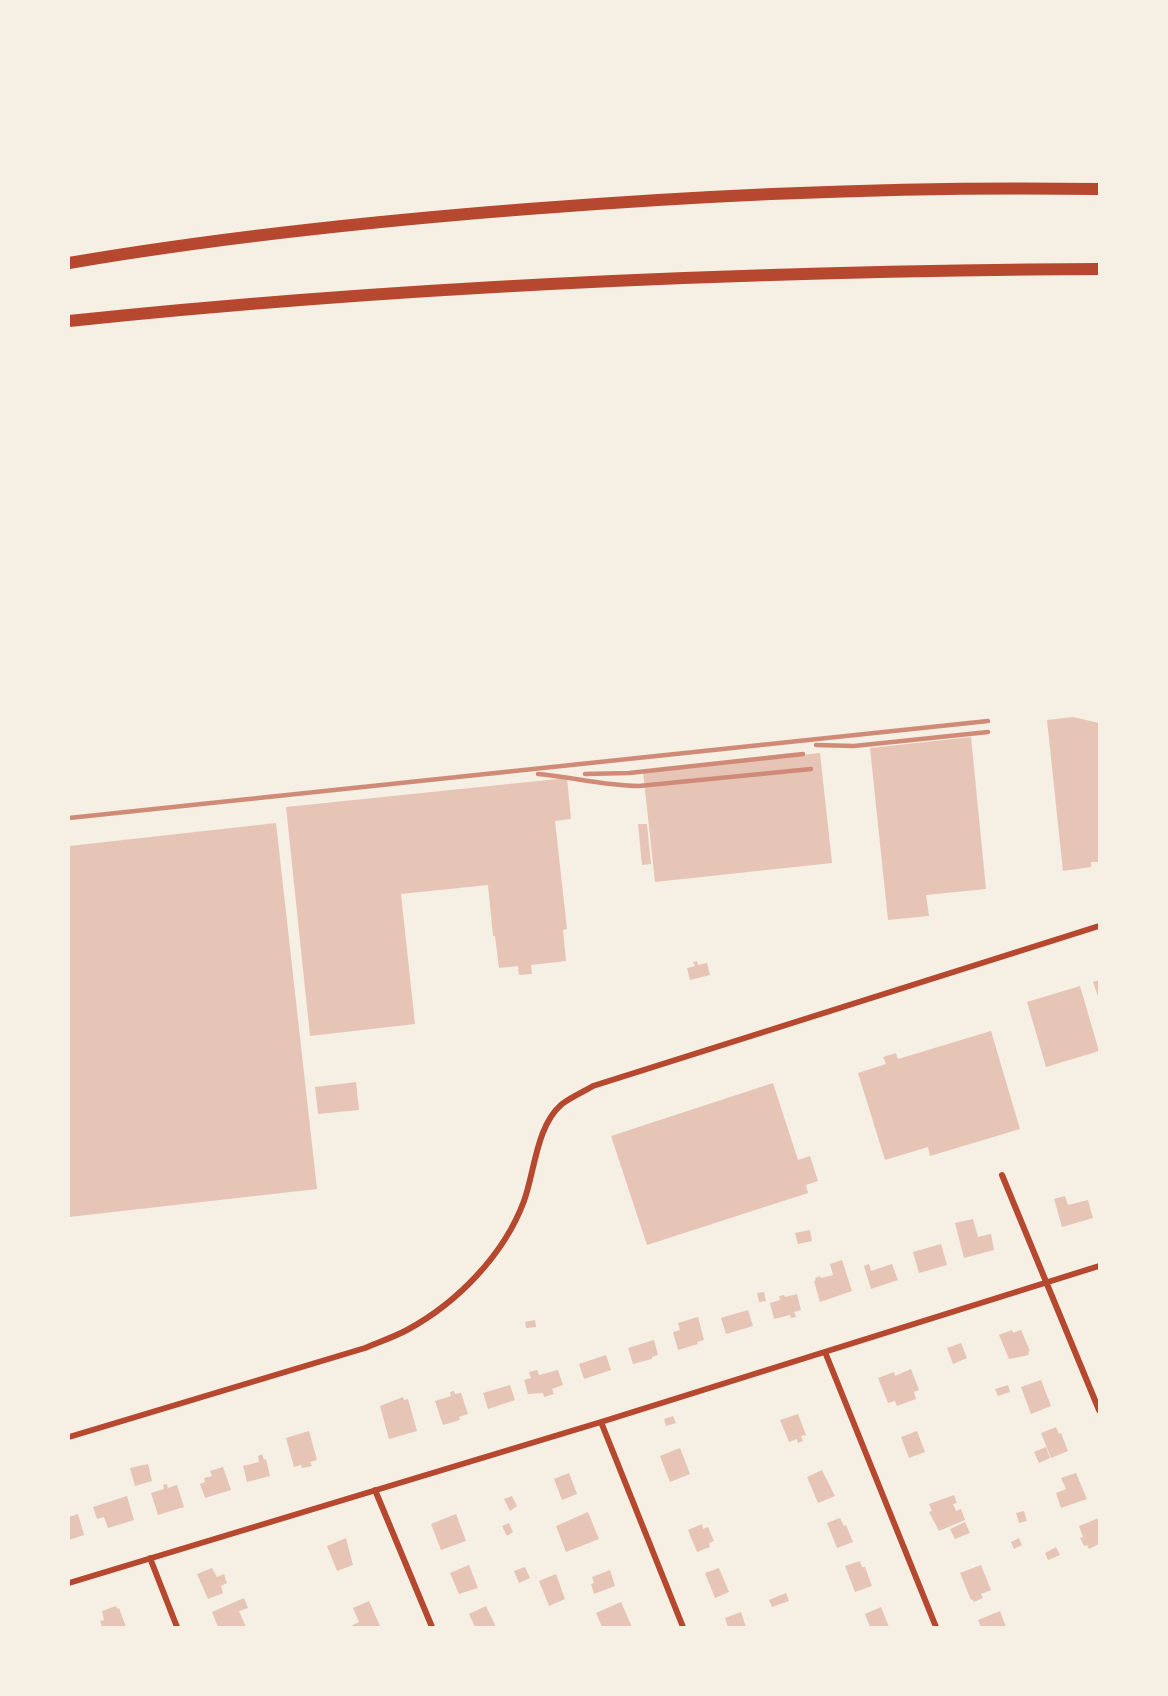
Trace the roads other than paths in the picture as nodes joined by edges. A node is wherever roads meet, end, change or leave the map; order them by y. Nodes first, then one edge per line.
1 (1099, 189) edge
2 (69, 263) edge
3 (1099, 269) edge
4 (69, 321) edge
5 (1099, 926) edge
6 (1002, 1175) dead end
7 (1099, 1266) edge
8 (1046, 1282) junction
9 (825, 1352) junction
10 (1099, 1410) edge
11 (601, 1422) junction
12 (69, 1437) edge
13 (375, 1490) junction
14 (150, 1558) junction
15 (69, 1583) edge
16 (177, 1627) edge
17 (432, 1627) edge
18 (683, 1627) edge
19 (936, 1627) edge

1 - 2 highway
3 - 4 highway
5 - 12 street
6 - 8 street
7 - 8 street
8 - 9 street
8 - 10 street
9 - 11 street
9 - 19 street
11 - 13 street
11 - 18 street
13 - 14 street
13 - 17 street
14 - 15 street
14 - 16 street

